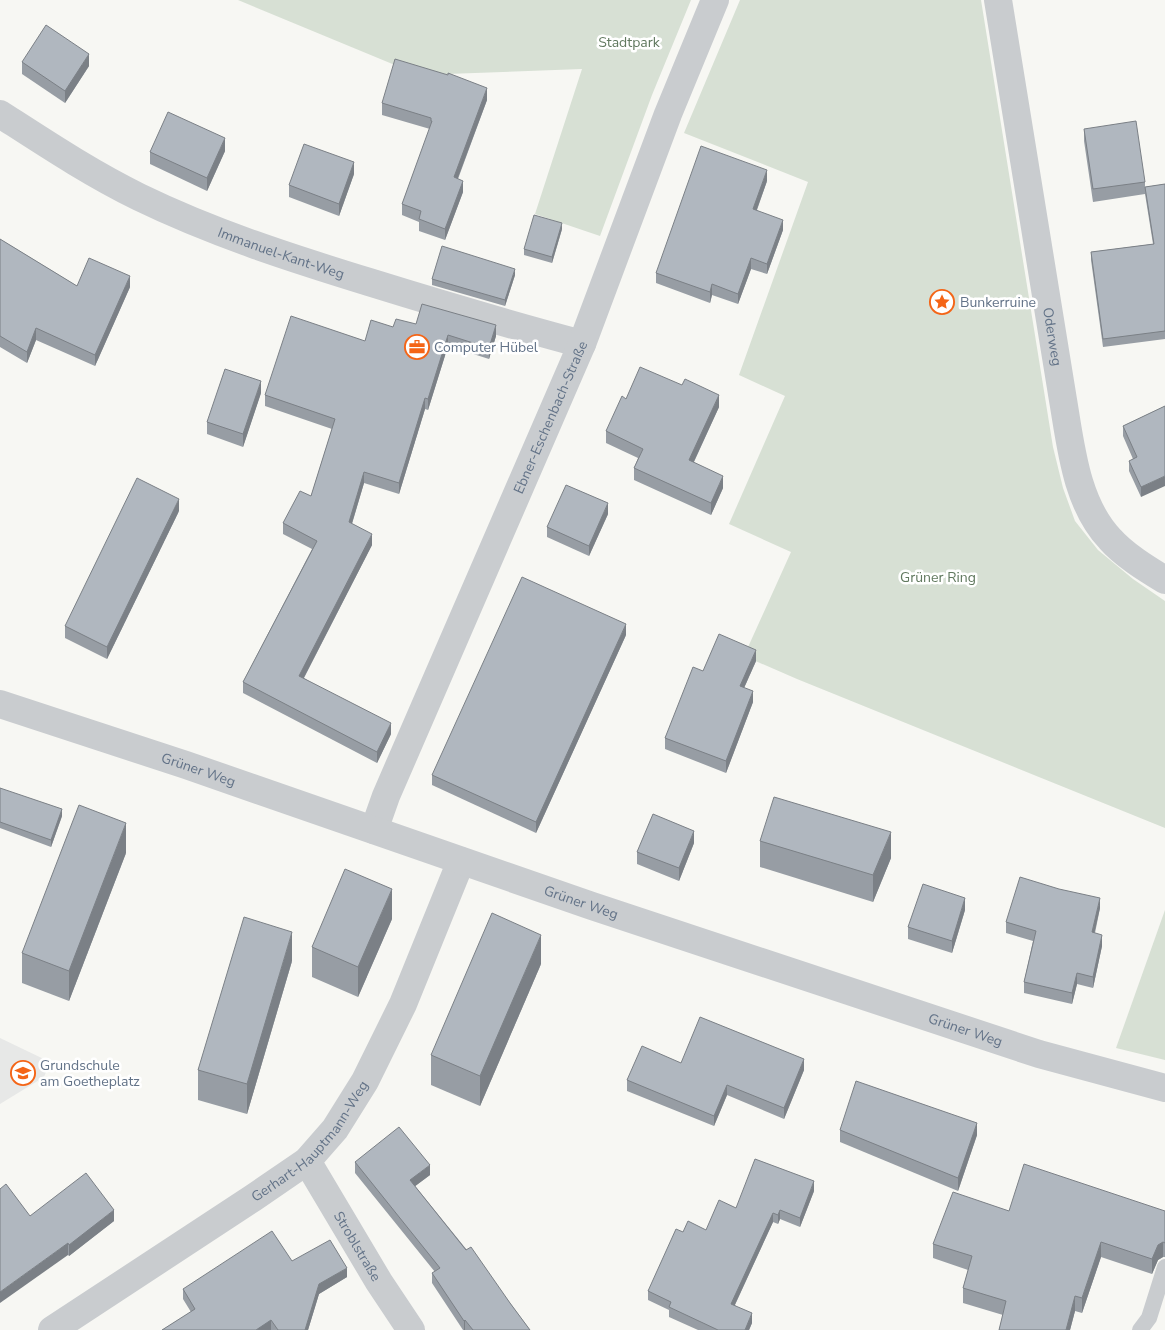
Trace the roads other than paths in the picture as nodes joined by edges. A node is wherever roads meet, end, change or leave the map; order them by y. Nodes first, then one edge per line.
1 (715, 0) edge
2 (998, 0) edge
3 (0, 114) edge
4 (582, 344) junction
5 (1165, 580) edge
6 (0, 704) edge
7 (374, 830) junction
8 (461, 861) junction
9 (1165, 1088) edge
10 (307, 1161) junction
11 (1165, 1267) edge
12 (52, 1330) edge
13 (411, 1330) edge
14 (1140, 1330) edge

1 - 4 street, Ebner-Eschenbach-Straße
2 - 5 street, Oderweg
3 - 4 street, Immanuel-Kant-Weg
4 - 7 street, Ebner-Eschenbach-Straße
6 - 7 street, Grüner Weg
7 - 8 street, Grüner Weg
8 - 9 street, Grüner Weg
8 - 10 street, Gerhart-Hauptmann-Weg
10 - 12 street, Gerhart-Hauptmann-Weg
10 - 13 street, Stroblstraße
11 - 14 lane

